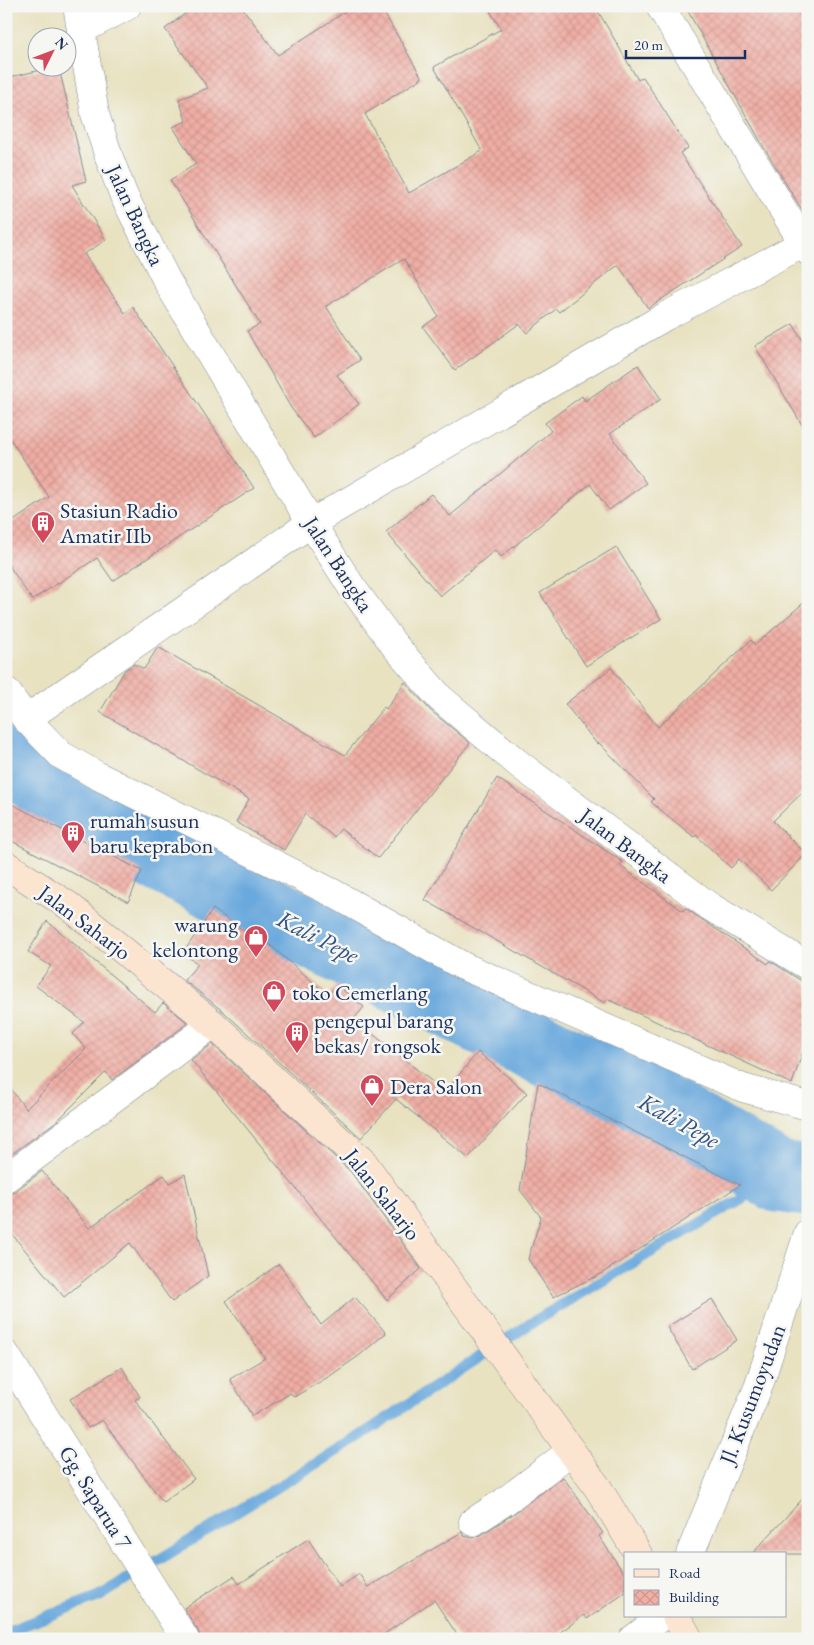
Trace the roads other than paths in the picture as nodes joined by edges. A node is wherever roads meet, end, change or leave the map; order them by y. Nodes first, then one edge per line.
1 (127, 6) edge
2 (660, 6) edge
3 (79, 18) edge
4 (806, 245) edge
5 (311, 522) junction
6 (6, 691) edge
7 (26, 719) junction
8 (6, 865) edge
9 (808, 966) edge
10 (213, 1024) junction
11 (808, 1106) edge
12 (6, 1178) edge
13 (808, 1233) edge
14 (803, 1262) edge
15 (6, 1355) edge
16 (571, 1451) junction
17 (472, 1522) dead end
18 (637, 1552) edge
19 (691, 1552) edge
20 (660, 1618) edge
21 (677, 1618) edge
22 (185, 1639) edge
23 (633, 1639) edge
24 (689, 1639) edge

1 - 3 street
2 - 4 street
3 - 5 street, Jalan Bangka
4 - 5 street
5 - 7 street
5 - 9 street, Jalan Bangka
6 - 7 street
7 - 11 street
8 - 10 main road, Jalan Saharjo
10 - 12 street
10 - 16 main road, Jalan Saharjo
13 - 14 street, Jl. Kusumoyudan
14 - 19 street, Jl. Kusumoyudan
15 - 22 street, Gg. Saparua 7
16 - 17 street
16 - 18 main road, Jalan Saharjo
20 - 23 street
21 - 24 main road

